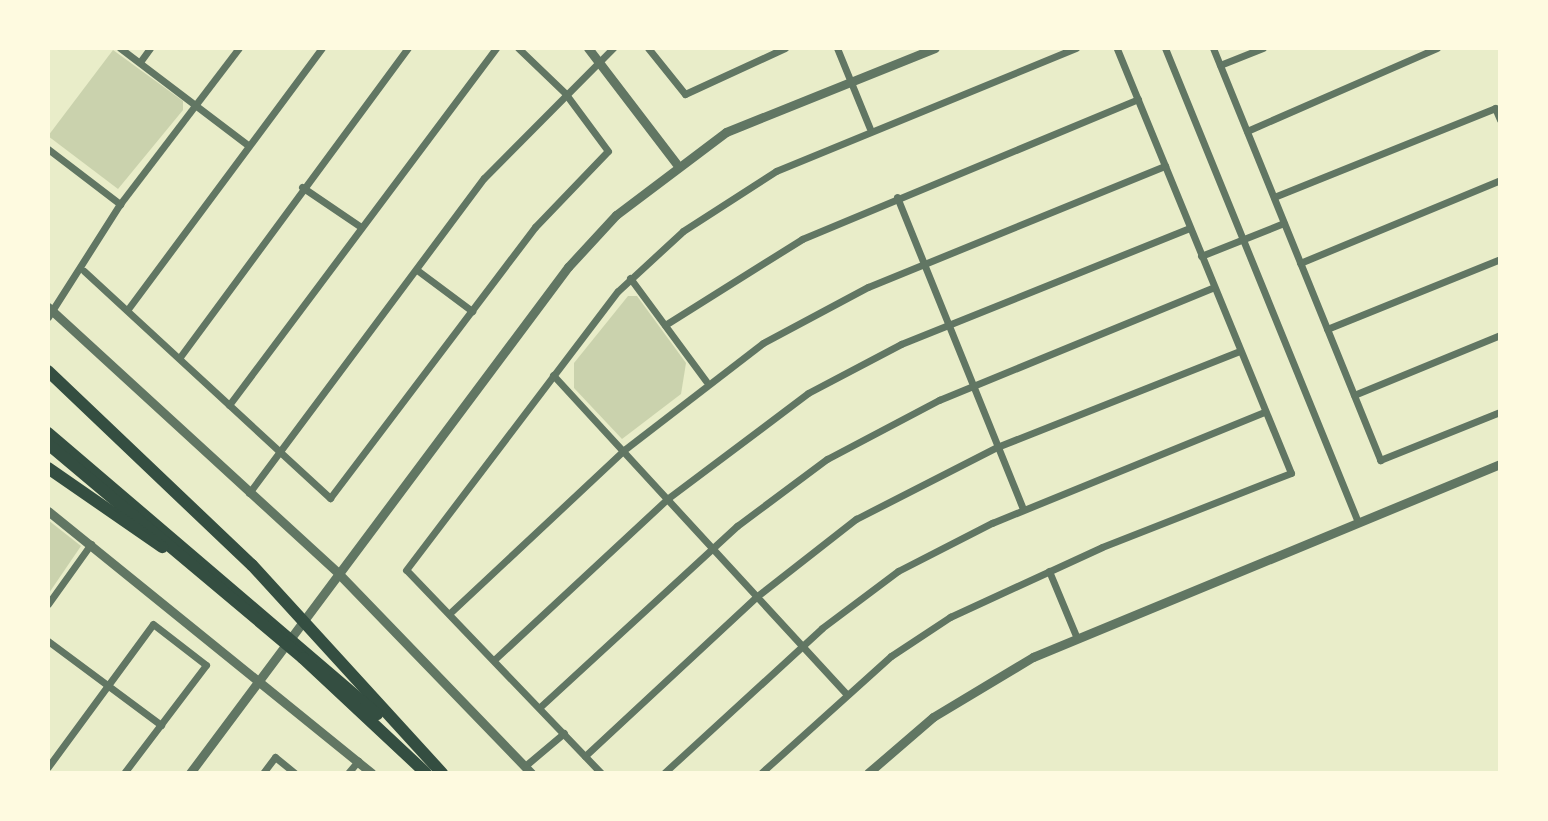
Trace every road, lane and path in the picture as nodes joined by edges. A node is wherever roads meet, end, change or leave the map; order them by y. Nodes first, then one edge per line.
1 (120, 48) edge
2 (150, 48) edge
3 (239, 48) edge
4 (322, 48) edge
5 (408, 48) edge
6 (496, 48) edge
7 (518, 48) edge
8 (588, 48) edge
9 (613, 48) edge
10 (648, 48) edge
11 (785, 48) edge
12 (837, 48) edge
13 (935, 48) edge
14 (1076, 48) edge
15 (1117, 48) edge
16 (1165, 48) edge
17 (1213, 48) edge
18 (1263, 48) edge
19 (1437, 48) edge
20 (600, 60) junction
21 (140, 62) junction
22 (1220, 65) junction
23 (850, 82) junction
24 (565, 93) junction
25 (1138, 99) junction
26 (197, 105) junction
27 (1498, 106) edge
28 (1500, 120) edge
29 (870, 129) junction
30 (1247, 131) junction
31 (248, 145) junction
32 (48, 149) edge
33 (676, 163) junction
34 (1165, 166) junction
35 (1500, 180) edge
36 (302, 187) junction
37 (897, 197) junction
38 (1274, 197) junction
39 (120, 204) junction
40 (1284, 223) junction
41 (361, 227) junction
42 (1190, 228) junction
43 (1243, 240) junction
44 (1201, 256) junction
45 (1500, 259) edge
46 (1300, 263) junction
47 (924, 264) junction
48 (417, 270) junction
49 (84, 271) junction
50 (630, 278) junction
51 (1214, 287) junction
52 (128, 309) junction
53 (50, 311) edge
54 (472, 311) junction
55 (948, 324) junction
56 (665, 325) junction
57 (1327, 329) junction
58 (1500, 335) edge
59 (1240, 351) junction
60 (180, 357) junction
61 (48, 371) edge
62 (553, 375) junction
63 (706, 381) junction
64 (973, 386) junction
65 (1354, 395) junction
66 (229, 405) junction
67 (1264, 412) junction
68 (1500, 412) edge
69 (48, 433) edge
70 (48, 444) edge
71 (997, 447) junction
72 (624, 450) junction
73 (280, 452) junction
74 (1500, 464) edge
75 (48, 468) edge
76 (249, 493) junction
77 (667, 499) junction
78 (1023, 509) junction
79 (48, 511) edge
80 (1358, 522) junction
81 (91, 544) junction
82 (714, 549) junction
83 (1049, 571) junction
84 (339, 574) junction
85 (224, 590) junction
86 (756, 597) junction
87 (48, 604) edge
88 (451, 612) junction
89 (1076, 636) junction
90 (51, 644) edge
91 (803, 647) junction
92 (48, 655) edge
93 (495, 659) junction
94 (261, 680) junction
95 (107, 686) junction
96 (846, 694) junction
97 (540, 707) junction
98 (161, 725) junction
99 (564, 733) junction
100 (585, 756) junction
101 (358, 761) junction
102 (48, 767) edge
103 (528, 770) edge
104 (124, 773) edge
105 (190, 773) edge
106 (263, 773) edge
107 (295, 773) edge
108 (348, 773) edge
109 (371, 773) edge
110 (426, 773) edge
111 (440, 773) edge
112 (601, 773) edge
113 (664, 773) edge
114 (761, 773) edge
115 (868, 773) edge

1 - 21 street
2 - 21 street
3 - 26 street
4 - 31 street
5 - 36 street
6 - 41 street
7 - 24 street
8 - 20 street
9 - 20 street
10 - 11 street
12 - 23 street
13 - 23 street
14 - 29 street
15 - 25 street
16 - 43 street
17 - 22 street
18 - 22 street
19 - 30 street
20 - 24 street
20 - 33 street
21 - 26 street
22 - 30 street
23 - 29 street
23 - 33 street
24 - 48 street
24 - 54 street
25 - 34 street
25 - 37 street
26 - 31 street
26 - 39 street
27 - 28 street
27 - 38 street
29 - 50 street
30 - 38 street
31 - 52 street
32 - 39 street
33 - 84 street
34 - 42 street
34 - 47 street
35 - 46 street
36 - 41 street
36 - 60 street
37 - 47 street
37 - 56 street
38 - 40 street
39 - 49 street
40 - 43 street
40 - 46 street
41 - 66 street
42 - 44 street
42 - 55 street
43 - 44 street
43 - 80 street
44 - 51 street
45 - 57 street
46 - 57 street
47 - 55 street
47 - 63 street
48 - 54 street
48 - 73 street
49 - 52 street
49 - 53 street
50 - 56 street
50 - 62 street
51 - 59 street
51 - 64 street
52 - 60 street
53 - 76 street
54 - 73 street
55 - 64 street
55 - 77 street
56 - 63 street
57 - 65 street
58 - 65 street
59 - 67 street
59 - 71 street
60 - 66 street
61 - 111 highway
62 - 72 street
62 - 88 street
63 - 72 street
64 - 71 street
64 - 82 street
65 - 68 street
66 - 73 street
67 - 78 street
67 - 83 street
69 - 111 highway
70 - 85 highway
71 - 78 street
71 - 86 street
72 - 77 street
72 - 88 street
73 - 76 street
74 - 80 street
75 - 85 highway
76 - 84 street
77 - 82 street
77 - 93 street
78 - 91 street
79 - 81 street
80 - 89 street
81 - 87 street
81 - 94 street
82 - 86 street
82 - 97 street
83 - 89 street
83 - 96 street
84 - 94 street
84 - 103 street
85 - 110 highway
86 - 91 street
86 - 100 street
88 - 93 street
89 - 115 street
90 - 92 street
90 - 95 street
91 - 96 street
91 - 113 street
93 - 97 street
94 - 101 street
94 - 105 street
95 - 98 street
95 - 98 street
95 - 102 street
96 - 114 street
97 - 99 street
98 - 104 street
99 - 100 street
99 - 103 street
100 - 112 street
101 - 108 street
101 - 109 street
106 - 107 street

